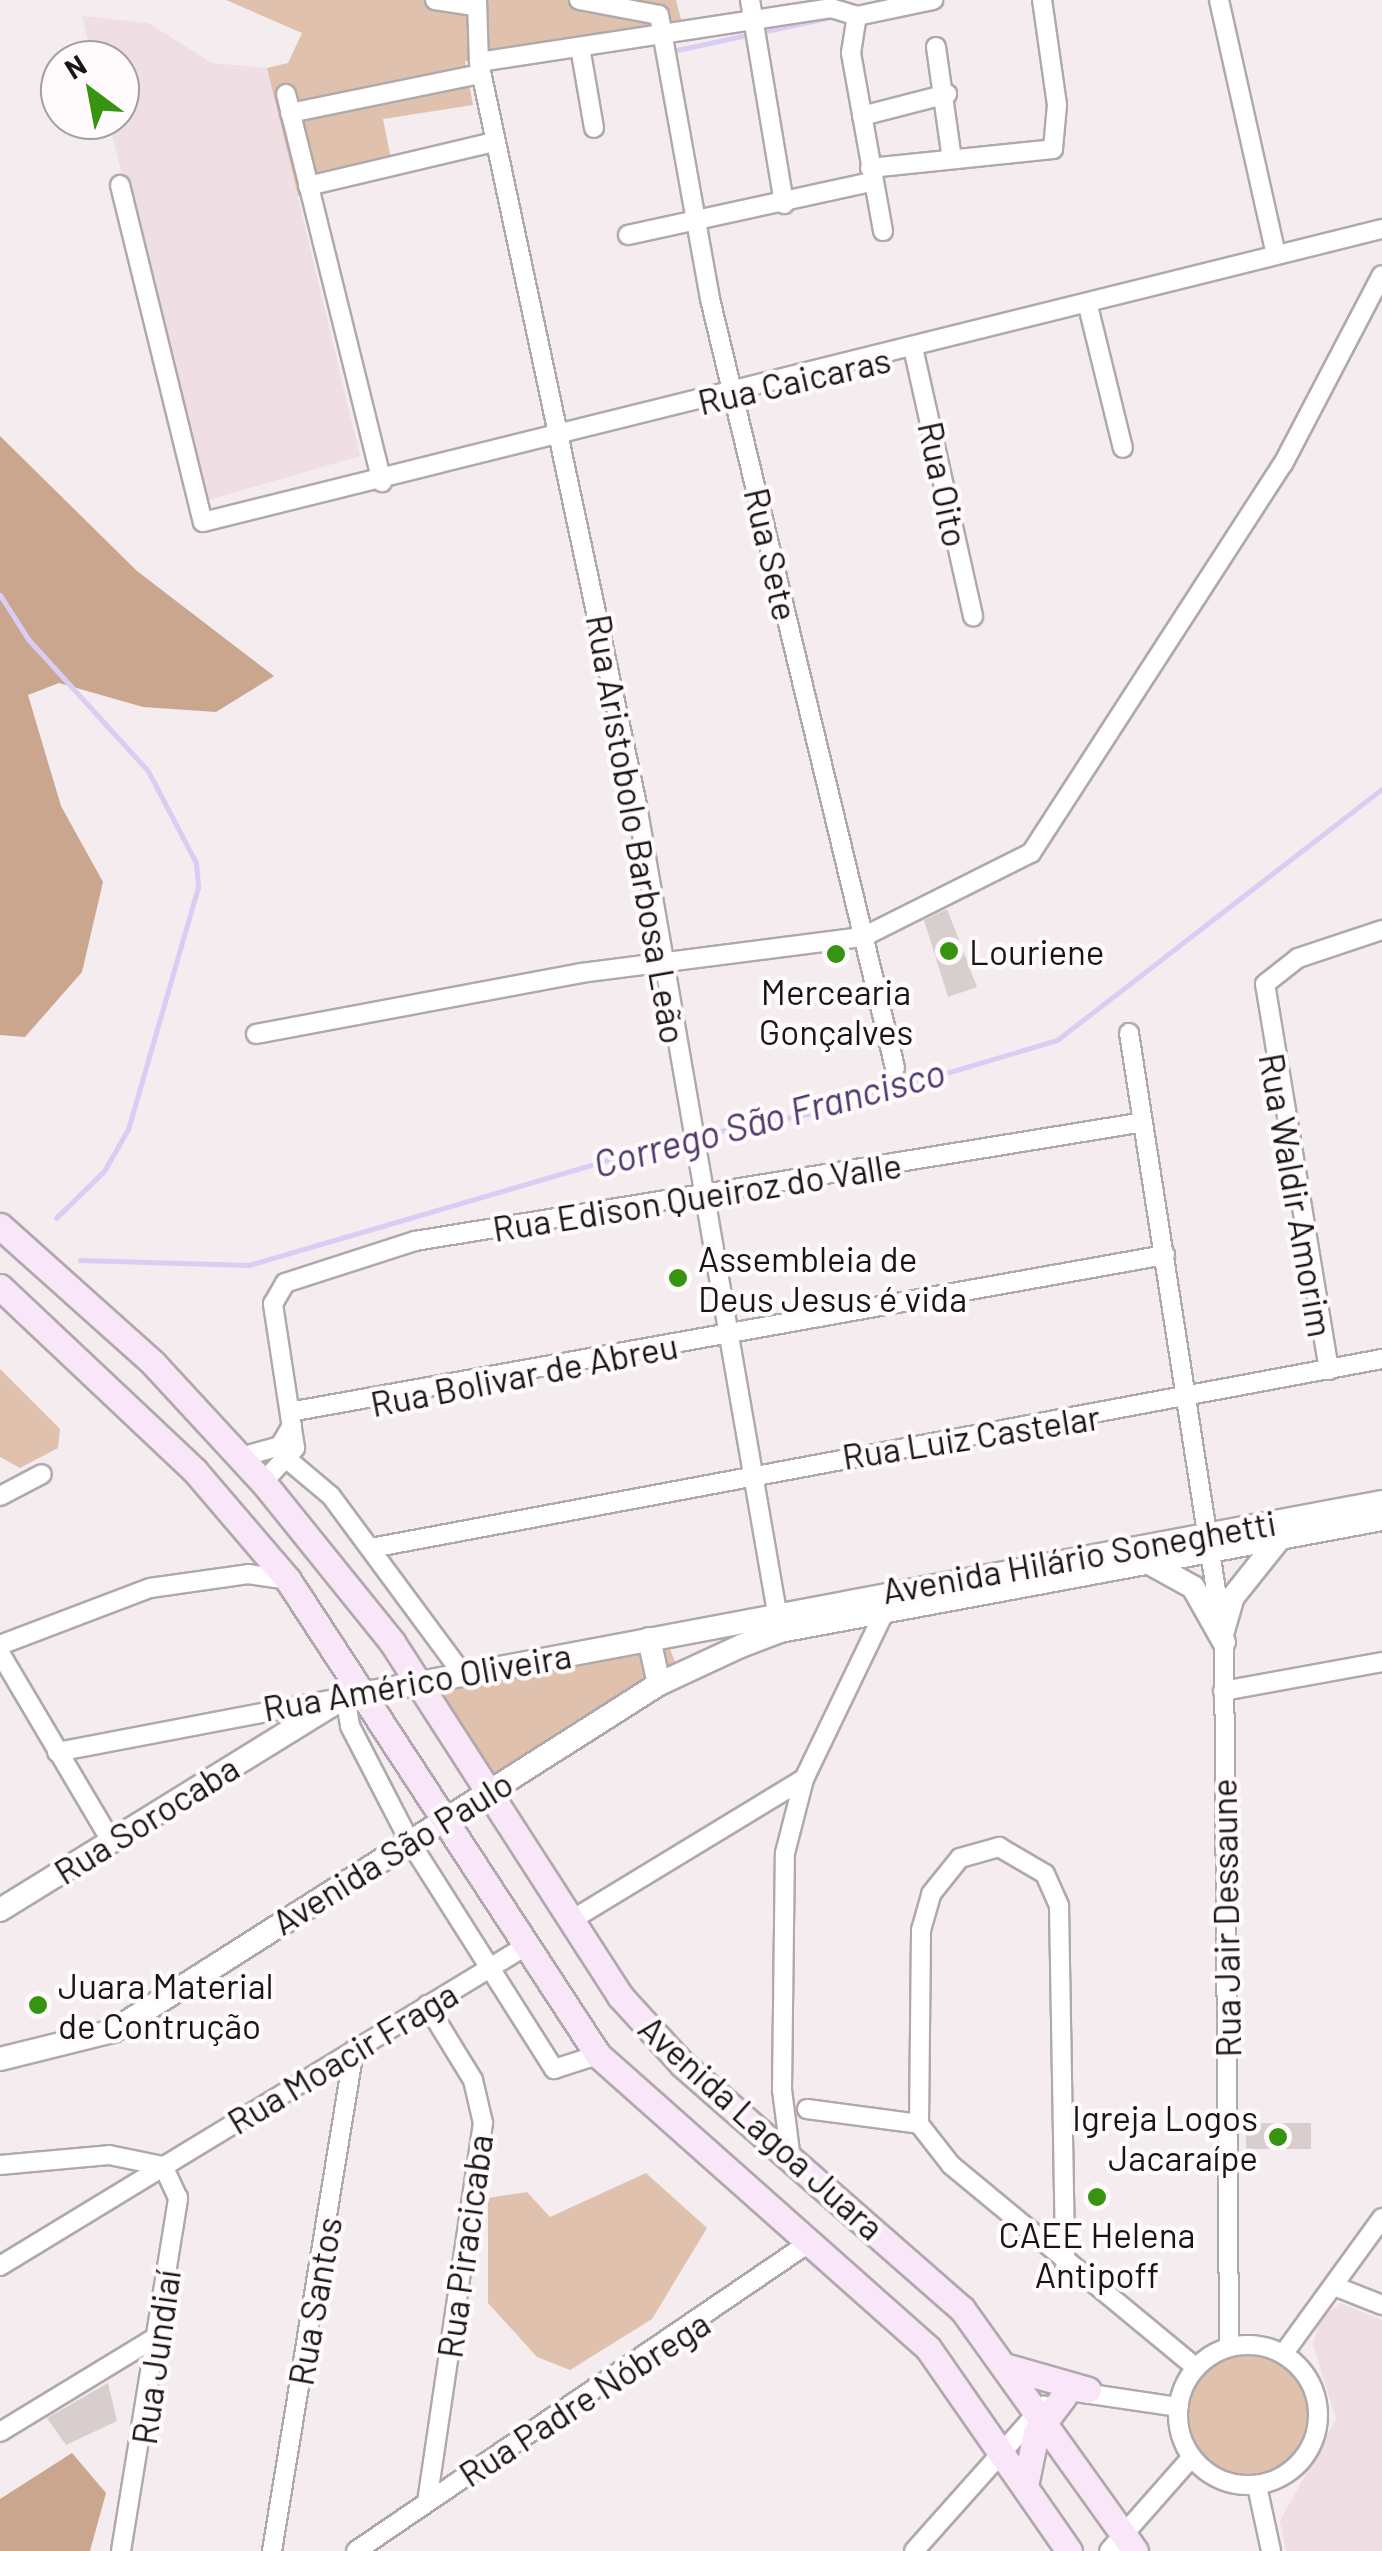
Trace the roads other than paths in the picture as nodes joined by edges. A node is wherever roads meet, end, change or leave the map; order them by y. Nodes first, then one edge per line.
1 (435, 0) edge
2 (579, 0) edge
3 (750, 0) edge
4 (932, 0) edge
5 (1042, 0) edge
6 (1219, 0) edge
7 (475, 3) edge
8 (838, 4) edge
9 (857, 16) junction
10 (753, 21) junction
11 (659, 38) junction
12 (580, 47) junction
13 (936, 47) dead end
14 (480, 68) junction
15 (947, 94) junction
16 (862, 116) junction
17 (594, 128) dead end
18 (494, 142) junction
19 (952, 158) junction
20 (870, 175) junction
21 (120, 186) dead end
22 (308, 186) junction
23 (784, 204) junction
24 (697, 221) junction
25 (1382, 230) edge
26 (883, 231) dead end
27 (628, 235) dead end
28 (1276, 255) junction
29 (1382, 275) edge
30 (1088, 306) junction
31 (914, 352) junction
32 (734, 394) junction
33 (559, 437) junction
34 (1123, 448) dead end
35 (382, 482) junction
36 (973, 616) dead end
37 (1382, 930) edge
38 (863, 937) junction
39 (665, 965) junction
40 (1129, 1033) dead end
41 (256, 1034) dead end
42 (895, 1068) dead end
43 (1138, 1124) junction
44 (703, 1197) junction
45 (0, 1226) edge
46 (1165, 1255) junction
47 (0, 1287) edge
48 (731, 1335) junction
49 (1382, 1358) edge
50 (1329, 1370) junction
51 (1190, 1400) junction
52 (295, 1413) junction
53 (287, 1451) junction
54 (241, 1456) junction
55 (754, 1472) junction
56 (42, 1474) dead end
57 (262, 1482) junction
58 (0, 1496) edge
59 (1382, 1502) edge
60 (1382, 1519) edge
61 (1280, 1538) junction
62 (1214, 1541) junction
63 (371, 1548) junction
64 (1144, 1560) junction
65 (1037, 1572) junction
66 (288, 1580) junction
67 (889, 1601) junction
68 (778, 1620) junction
69 (1224, 1637) junction
70 (648, 1639) junction
71 (0, 1645) edge
72 (0, 1653) edge
73 (1382, 1662) edge
74 (462, 1673) junction
75 (418, 1682) junction
76 (659, 1684) junction
77 (1223, 1691) junction
78 (357, 1694) junction
79 (57, 1752) junction
80 (804, 1779) junction
81 (489, 1790) junction
82 (441, 1822) junction
83 (110, 1839) junction
84 (410, 1842) junction
85 (0, 1910) edge
86 (570, 1920) junction
87 (521, 1949) junction
88 (490, 1967) junction
89 (427, 2005) junction
90 (354, 2050) junction
91 (598, 2055) junction
92 (0, 2059) edge
93 (808, 2108) dead end
94 (919, 2124) junction
95 (791, 2160) junction
96 (0, 2165) edge
97 (163, 2166) junction
98 (1382, 2218) edge
99 (810, 2242) junction
100 (1065, 2264) junction
101 (0, 2266) edge
102 (1334, 2286) junction
103 (1382, 2305) edge
104 (161, 2334) junction
105 (1229, 2347) junction
106 (1284, 2354) junction
107 (1008, 2367) junction
108 (1196, 2368) junction
109 (1076, 2393) junction
110 (1179, 2407) junction
111 (1039, 2416) junction
112 (0, 2432) edge
113 (1000, 2449) junction
114 (1191, 2458) junction
115 (1025, 2486) junction
116 (1257, 2486) junction
117 (427, 2500) junction
118 (1122, 2545) edge
119 (120, 2551) edge
120 (272, 2551) edge
121 (356, 2551) edge
122 (914, 2551) edge
123 (1070, 2551) edge
124 (1271, 2551) edge

1 - 7 street
2 - 11 street
3 - 10 street
4 - 9 street
5 - 19 street
6 - 28 street
7 - 14 street, Rua Aristobolo Barbosa Leão
8 - 9 street
8 - 10 street
9 - 16 street
10 - 11 street
10 - 23 street
11 - 12 street
11 - 24 street, Rua Sete
12 - 14 street
12 - 17 street
13 - 15 street
14 - 18 street, Rua Aristobolo Barbosa Leão
14 - 22 street
15 - 16 street
15 - 19 street
16 - 20 street
18 - 22 street
18 - 33 street, Rua Aristobolo Barbosa Leão
19 - 20 street
20 - 23 street
20 - 26 street
21 - 35 street, Rua Caicaras
22 - 35 street
23 - 24 street
24 - 27 street
24 - 32 street, Rua Sete
25 - 28 street, Rua Caicaras
28 - 30 street, Rua Caicaras
29 - 38 street
30 - 31 street, Rua Caicaras
30 - 34 street
31 - 32 street, Rua Caicaras
31 - 36 street, Rua Oito
32 - 33 street, Rua Caicaras
32 - 38 street, Rua Sete
33 - 35 street, Rua Caicaras
33 - 39 street, Rua Aristobolo Barbosa Leão
37 - 50 street, Rua Waldir Amorim
38 - 39 street
38 - 42 street, Rua Sete
39 - 41 street
39 - 44 street, Rua Aristobolo Barbosa Leão
40 - 43 street, Rua Jair Dessaune
43 - 44 street, Rua Edison Queiroz do Valle
43 - 46 street, Rua Jair Dessaune
44 - 48 street, Rua Aristobolo Barbosa Leão
44 - 52 street, Rua Edison Queiroz do Valle
45 - 54 main road, Avenida Lagoa Juara
46 - 48 street, Rua Bolivar de Abreu
46 - 51 street, Rua Jair Dessaune
47 - 66 main road, Avenida Lagoa Juara
48 - 52 street, Rua Bolivar de Abreu
48 - 55 street, Rua Aristobolo Barbosa Leão
49 - 50 street, Rua Luiz Castelar
50 - 51 street, Rua Luiz Castelar
51 - 55 street, Rua Luiz Castelar
51 - 62 street, Rua Jair Dessaune
52 - 53 street
53 - 54 street
53 - 57 street
53 - 63 street
54 - 57 main road, Avenida Lagoa Juara
55 - 63 street, Rua Luiz Castelar
55 - 68 street, Rua Aristobolo Barbosa Leão
56 - 58 street
57 - 75 main road, Avenida Lagoa Juara
59 - 62 street, Avenida Hilário Soneghetti
60 - 61 street, Avenida Hilário Soneghetti
61 - 62 street, Avenida Hilário Soneghetti
61 - 69 street
62 - 64 street, Avenida Hilário Soneghetti
62 - 65 street, Avenida Hilário Soneghetti
62 - 69 street, Rua Jair Dessaune
63 - 74 street
64 - 65 street, Avenida Hilário Soneghetti
64 - 69 street
65 - 67 street, Avenida Hilário Soneghetti
66 - 71 street
66 - 78 main road, Avenida Lagoa Juara
67 - 68 street, Avenida Hilário Soneghetti
67 - 80 street
68 - 70 street, Rua Américo Oliveira
68 - 76 street, Avenida São Paulo
69 - 77 street, Rua Jair Dessaune
70 - 74 street, Rua Américo Oliveira
70 - 76 street
72 - 79 street
73 - 77 street
74 - 75 street, Rua Américo Oliveira
75 - 78 street, Rua Américo Oliveira
75 - 81 main road, Avenida Lagoa Juara
76 - 81 street, Avenida São Paulo
77 - 105 street, Rua Jair Dessaune
78 - 79 street, Rua Américo Oliveira
78 - 82 main road, Avenida Lagoa Juara
78 - 83 street, Rua Sorocaba
78 - 84 street
79 - 83 street
80 - 86 street
80 - 95 street
81 - 82 street, Avenida São Paulo
81 - 86 main road, Avenida Lagoa Juara
82 - 84 street, Avenida São Paulo
82 - 87 main road, Avenida Lagoa Juara
83 - 85 street, Rua Sorocaba
84 - 88 street
84 - 92 street, Avenida São Paulo
86 - 95 main road, Avenida Lagoa Juara
87 - 88 street, Rua Moacir Fraga
87 - 91 main road, Avenida Lagoa Juara
88 - 89 street, Rua Moacir Fraga
88 - 91 street
89 - 90 street, Rua Moacir Fraga
89 - 117 street, Rua Piracicaba
90 - 97 street, Rua Moacir Fraga
90 - 120 street, Rua Santos
91 - 99 main road, Avenida Lagoa Juara
93 - 94 street
94 - 100 street
94 - 100 street
95 - 107 main road, Avenida Lagoa Juara
96 - 97 street
97 - 101 street, Rua Moacir Fraga
97 - 104 street, Rua Jundiaí
98 - 102 street
99 - 113 main road, Avenida Lagoa Juara
99 - 117 street, Rua Padre Nóbrega
100 - 108 street
102 - 103 street
102 - 106 street
104 - 112 street
104 - 119 street, Rua Jundiaí
105 - 106 street
105 - 108 street
106 - 116 street
107 - 109 main road
107 - 111 main road, Avenida Lagoa Juara
108 - 110 street
109 - 110 street
109 - 111 main road
110 - 114 street
111 - 113 street
111 - 115 main road
111 - 118 main road, Avenida Lagoa Juara
113 - 115 main road, Avenida Lagoa Juara
113 - 122 street
114 - 116 street
114 - 118 street
115 - 123 main road, Avenida Lagoa Juara
116 - 124 street
117 - 121 street, Rua Padre Nóbrega

